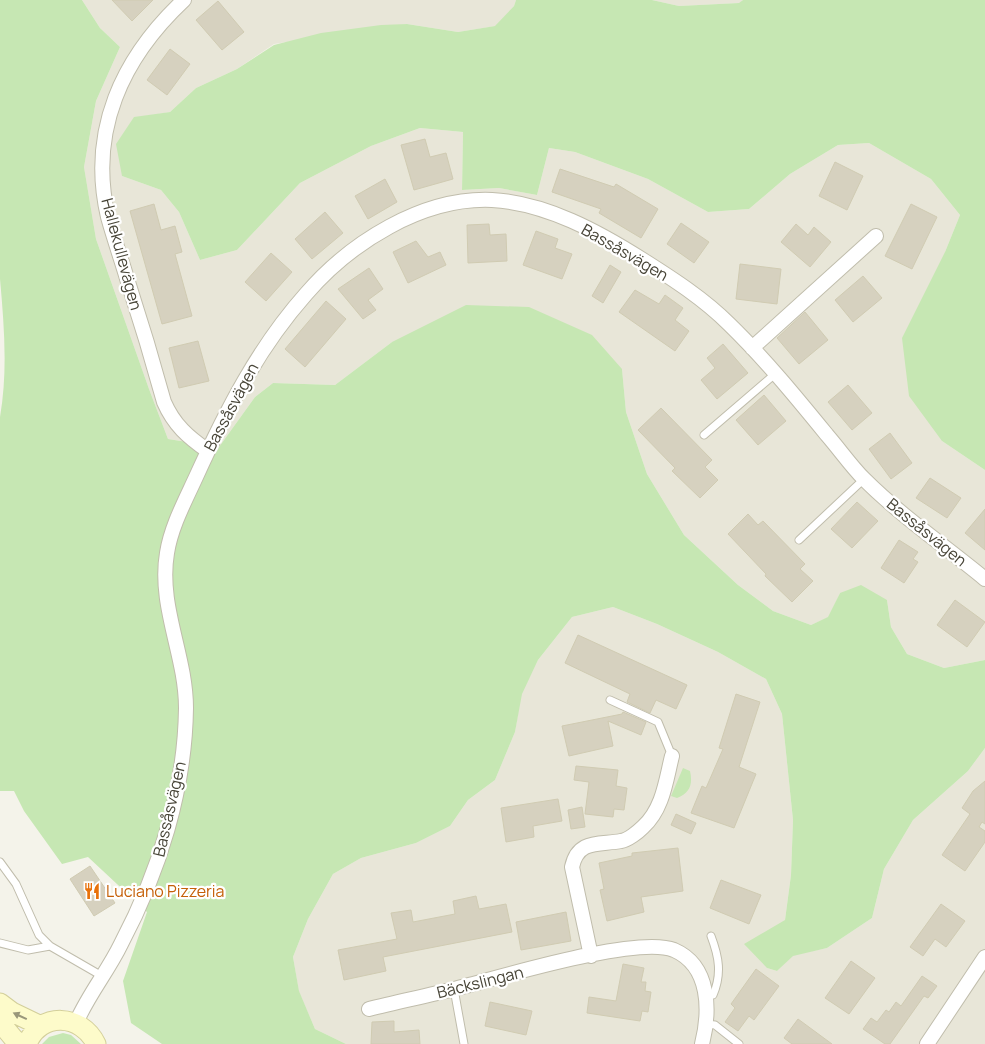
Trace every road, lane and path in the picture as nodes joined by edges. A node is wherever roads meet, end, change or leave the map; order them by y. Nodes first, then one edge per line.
1 (184, 0) edge
2 (876, 236) dead end
3 (752, 348) junction
4 (775, 374) junction
5 (704, 435) dead end
6 (208, 451) junction
7 (864, 479) junction
8 (798, 540) dead end
9 (985, 579) edge
10 (610, 700) dead end
11 (672, 756) joint
12 (0, 862) edge
13 (711, 936) dead end
14 (0, 943) edge
15 (50, 946) junction
16 (591, 956) junction
17 (985, 958) edge
18 (102, 976) junction
19 (454, 989) junction
20 (706, 996) junction
21 (0, 1003) edge
22 (369, 1009) dead end
23 (0, 1022) edge
24 (76, 1022) junction
25 (706, 1024) junction
26 (41, 1026) junction
27 (21, 1044) edge
28 (27, 1044) edge
29 (96, 1044) edge
30 (464, 1044) edge
31 (702, 1044) edge
32 (739, 1044) edge
33 (927, 1044) edge

1 - 6 street, Hallekullevägen
2 - 3 street
3 - 4 street, Bassåsvägen
3 - 6 street, Bassåsvägen
4 - 5 lane
4 - 7 street, Bassåsvägen
6 - 18 street, Bassåsvägen
7 - 8 lane
7 - 9 street, Bassåsvägen
10 - 11 lane
11 - 16 street
12 - 15 lane
13 - 20 lane
14 - 15 lane
15 - 18 lane
16 - 19 street, Bäckslingan
16 - 20 street, Bäckslingan
17 - 33 street
18 - 24 street, Bassåsvägen
19 - 22 street, Bäckslingan
19 - 30 lane
20 - 25 street, Bäckslingan
26 -> 21 street
23 - 27 street
24 - 26 street
24 - 29 street
25 - 31 street, Bäckslingan
25 - 32 lane
26 - 28 street

